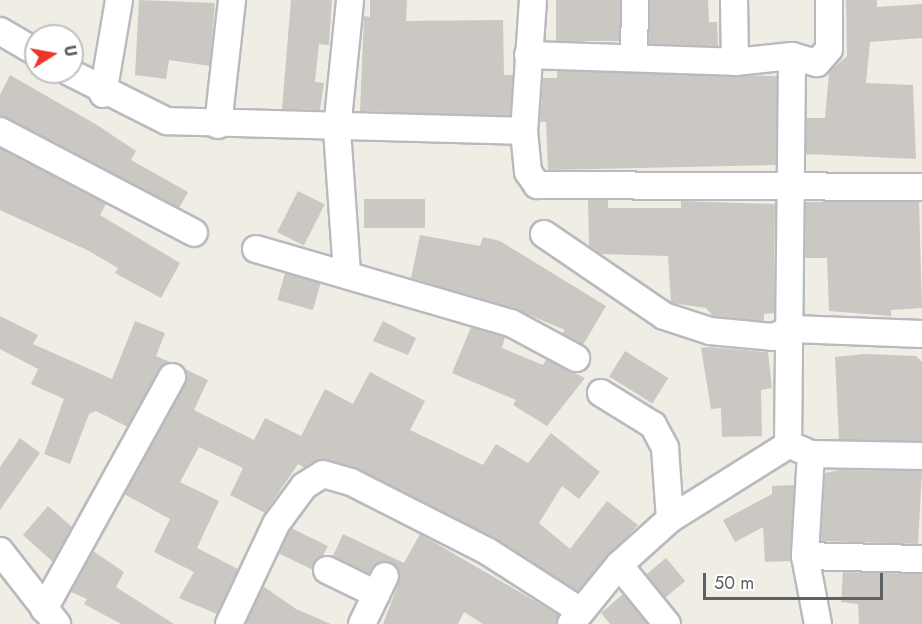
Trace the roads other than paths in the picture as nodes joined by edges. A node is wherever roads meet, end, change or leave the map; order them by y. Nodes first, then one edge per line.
1 (119, 0) edge
2 (232, 0) edge
3 (350, 0) edge
4 (533, 0) edge
5 (635, 0) edge
6 (734, 0) edge
7 (829, 0) edge
8 (0, 31) edge
9 (24, 45) edge
10 (528, 55) junction
11 (792, 56) junction
12 (634, 58) junction
13 (735, 62) junction
14 (84, 82) edge
15 (103, 94) junction
16 (218, 125) junction
17 (337, 129) junction
18 (0, 131) edge
19 (524, 131) junction
20 (794, 182) junction
21 (922, 187) edge
22 (194, 233) dead end
23 (544, 234) dead end
24 (256, 249) dead end
25 (347, 273) junction
26 (793, 329) junction
27 (922, 334) edge
28 (576, 358) dead end
29 (172, 377) dead end
30 (602, 393) dead end
31 (800, 449) junction
32 (922, 456) edge
33 (670, 519) junction
34 (0, 551) edge
35 (805, 556) junction
36 (922, 559) edge
37 (619, 565) junction
38 (327, 570) dead end
39 (50, 616) edge
40 (575, 617) edge
41 (229, 624) edge
42 (362, 624) edge
43 (667, 624) edge
44 (818, 624) edge

1 - 15 street
2 - 16 street
3 - 17 street
4 - 10 street
5 - 12 street
6 - 13 street
7 - 11 street
8 - 9 street
10 - 12 street
10 - 19 street
11 - 13 street
11 - 20 street
12 - 13 street
14 - 15 street
15 - 16 street
16 - 17 street
17 - 19 street
17 - 25 street
18 - 22 street
19 - 20 street
20 - 21 street
20 - 26 street
23 - 26 street
24 - 25 street
25 - 28 street
26 - 27 street
26 - 31 street
29 - 39 street
30 - 33 street
31 - 32 street
31 - 33 street
31 - 35 street
33 - 37 street
34 - 39 street
35 - 36 street
35 - 44 street
37 - 40 street
37 - 43 street
38 - 42 street
40 - 41 street

